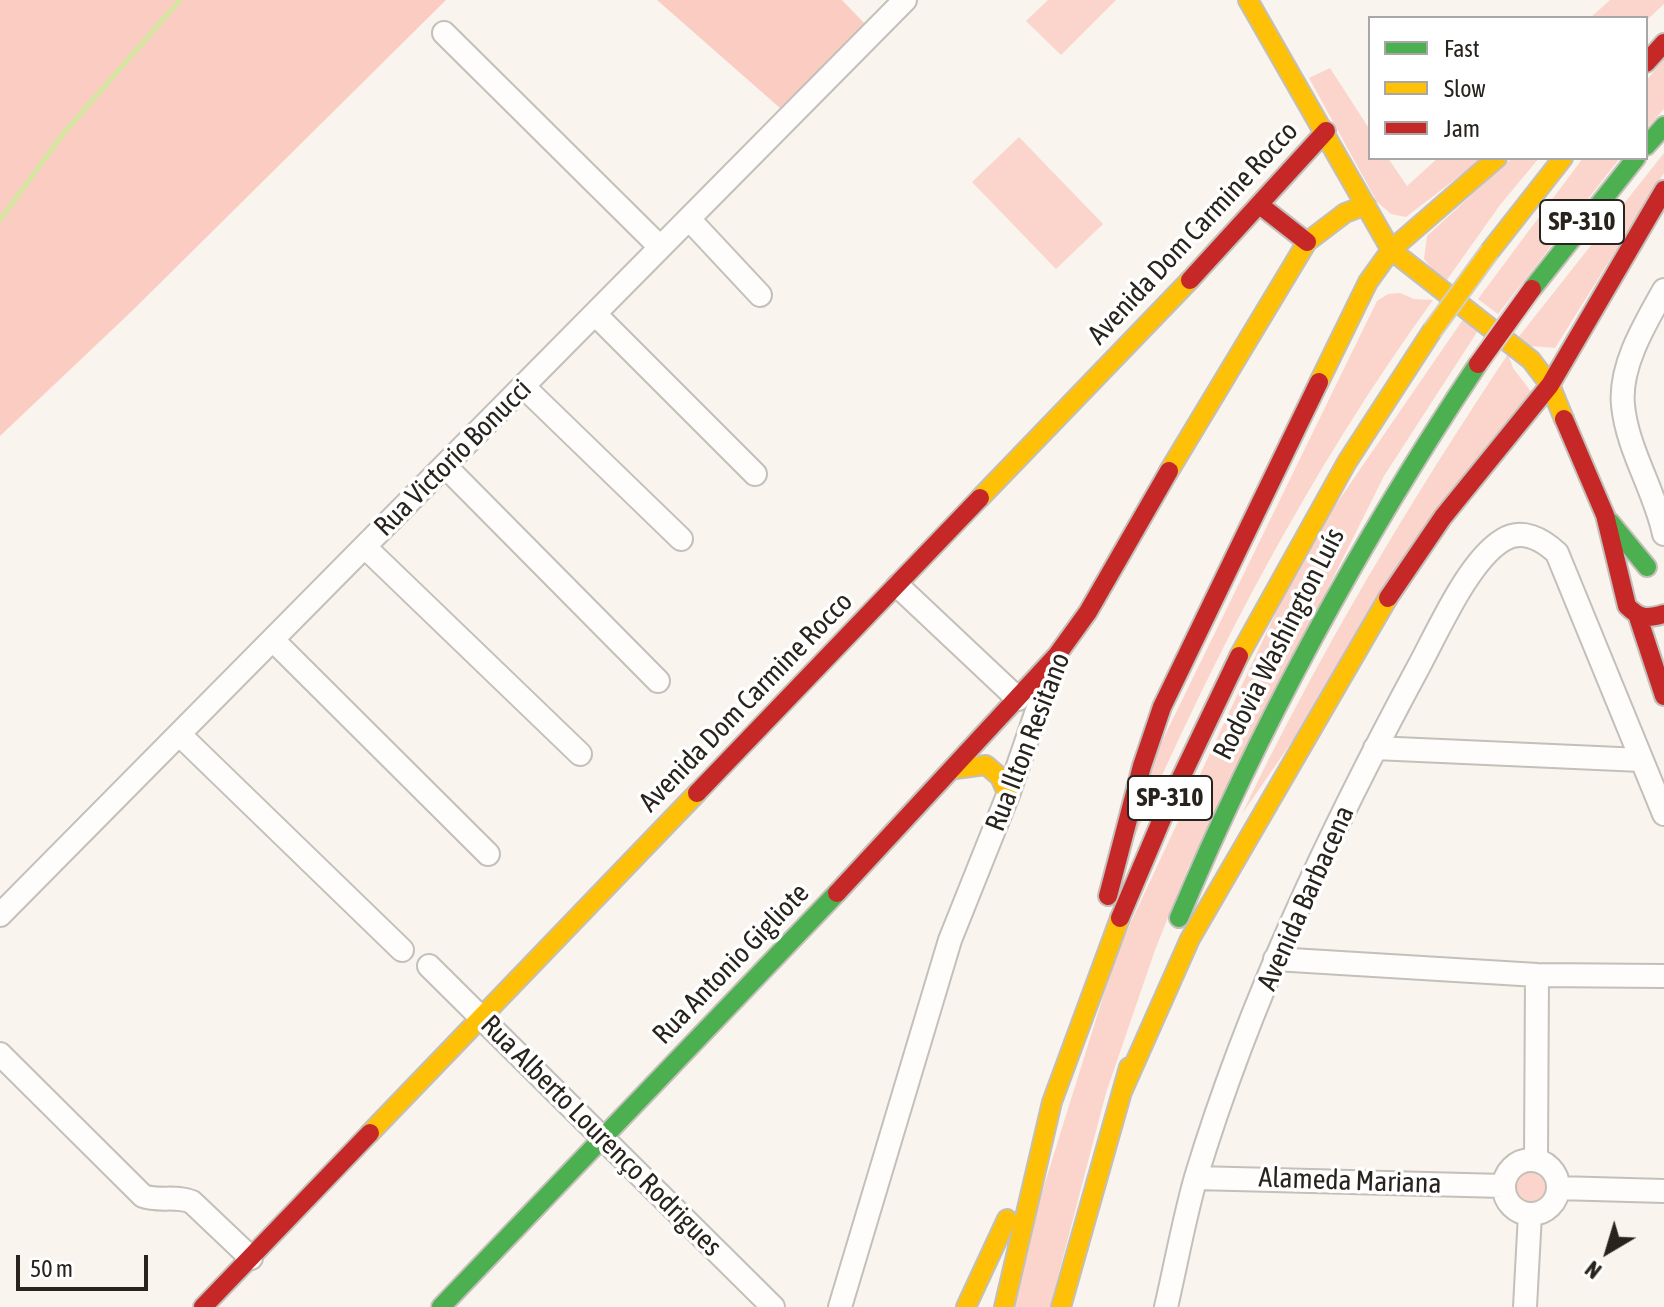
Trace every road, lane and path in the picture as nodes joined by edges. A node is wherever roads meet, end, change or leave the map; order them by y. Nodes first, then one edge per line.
1 (905, 0) edge
2 (1248, 0) edge
3 (444, 33) dead end
4 (1655, 35) edge
5 (1648, 57) edge
6 (1664, 126) edge
7 (1326, 131) junction
8 (1648, 144) edge
9 (1495, 160) edge
10 (1561, 160) edge
11 (1634, 160) edge
12 (1664, 190) edge
13 (1366, 205) junction
14 (1261, 206) junction
15 (689, 219) junction
16 (1307, 242) junction
17 (660, 247) junction
18 (1391, 250) junction
19 (1664, 290) edge
20 (760, 295) dead end
21 (595, 314) junction
22 (1550, 385) junction
23 (524, 387) junction
24 (446, 467) junction
25 (755, 474) dead end
26 (1659, 511) junction
27 (1605, 515) junction
28 (1664, 534) edge
29 (681, 539) dead end
30 (365, 547) junction
31 (1656, 570) edge
32 (898, 586) junction
33 (1623, 590) junction
34 (1664, 614) edge
35 (1638, 617) junction
36 (273, 640) junction
37 (1057, 655) junction
38 (658, 681) dead end
39 (1662, 688) edge
40 (1018, 699) junction
41 (179, 734) junction
42 (1375, 748) junction
43 (580, 754) dead end
44 (1641, 760) junction
45 (955, 769) junction
46 (1008, 795) junction
47 (1664, 814) edge
48 (488, 854) dead end
49 (0, 915) edge
50 (402, 950) dead end
51 (1275, 959) junction
52 (429, 966) dead end
53 (1537, 975) junction
54 (1664, 976) edge
55 (480, 1017) junction
56 (1076, 1032) junction
57 (0, 1054) edge
58 (1122, 1092) junction
59 (1043, 1136) junction
60 (606, 1137) junction
61 (1536, 1159) junction
62 (1196, 1178) junction
63 (1503, 1186) junction
64 (1558, 1188) junction
65 (1664, 1191) edge
66 (1530, 1214) junction
67 (251, 1258) junction
68 (203, 1307) edge
69 (441, 1307) edge
70 (773, 1307) edge
71 (840, 1307) edge
72 (966, 1307) edge
73 (1004, 1307) edge
74 (1061, 1307) edge
75 (1166, 1307) edge
76 (1525, 1307) edge

1 - 15 street, Rua Victorio Bonucci
2 - 7 main road
3 - 17 street
4 - 5 main road
6 - 8 main road
7 - 13 main road
7 - 14 main road, Avenida Dom Carmine Rocco
9 - 18 main road
10 - 56 main road, Rodovia Washington Luís / SP-310, bridge
11 - 58 main road, Rodovia Washington Luís / SP-310, bridge
12 - 22 main road
13 - 16 main road, Rua Ilton Resitano
13 - 18 main road
14 - 16 main road
14 - 32 main road, Avenida Dom Carmine Rocco
15 - 17 street, Rua Victorio Bonucci
15 - 20 street
16 - 37 main road, Rua Ilton Resitano
17 - 21 street, Rua Victorio Bonucci
18 - 22 main road
18 - 56 main road
19 - 26 street
21 - 23 street, Rua Victorio Bonucci
21 - 25 street
22 - 27 main road
22 - 58 main road
23 - 24 street, Rua Victorio Bonucci
23 - 29 street
24 - 30 street, Rua Victorio Bonucci
24 - 38 street
26 - 28 street
26 - 31 street
27 - 31 main road
27 - 33 main road
30 - 36 street, Rua Victorio Bonucci
30 - 43 street
31 - 33 main road
32 - 40 street
32 - 55 main road, Avenida Dom Carmine Rocco
33 - 35 main road
34 - 35 main road
35 - 39 main road
36 - 41 street, Rua Victorio Bonucci
36 - 48 street
37 - 40 main road, Rua Antonio Gigliote
37 - 46 street, Rua Ilton Resitano
40 - 45 main road, Rua Antonio Gigliote
41 - 49 street, Rua Victorio Bonucci
41 - 50 street
42 - 44 street
42 - 44 street, Avenida Barbacena
42 - 51 street, Avenida Barbacena
44 - 47 street
45 - 46 main road
45 - 60 main road, Rua Antonio Gigliote
46 - 71 street, Rua Ilton Resitano
51 - 53 street
51 - 62 street, Avenida Barbacena
52 - 55 street, Rua Alberto Lourenço Rodrigues
53 - 54 street
53 - 61 street
55 - 60 street, Rua Alberto Lourenço Rodrigues
55 - 67 main road, Avenida Dom Carmine Rocco
56 - 59 main road, Rodovia Washington Luís / SP-310
57 - 67 street
58 - 74 main road, Rodovia Washington Luís / SP-310
59 - 72 main road
59 - 73 main road, Rodovia Washington Luís / SP-310
60 - 69 main road, Rua Antonio Gigliote
60 - 70 street, Rua Alberto Lourenço Rodrigues
61 - 63 street
61 - 64 street
62 - 63 street, Alameda Mariana
62 - 75 street, Avenida Barbacena
63 - 66 street
64 - 65 street
64 - 66 street
66 - 76 street
67 - 68 main road, Avenida Dom Carmine Rocco

